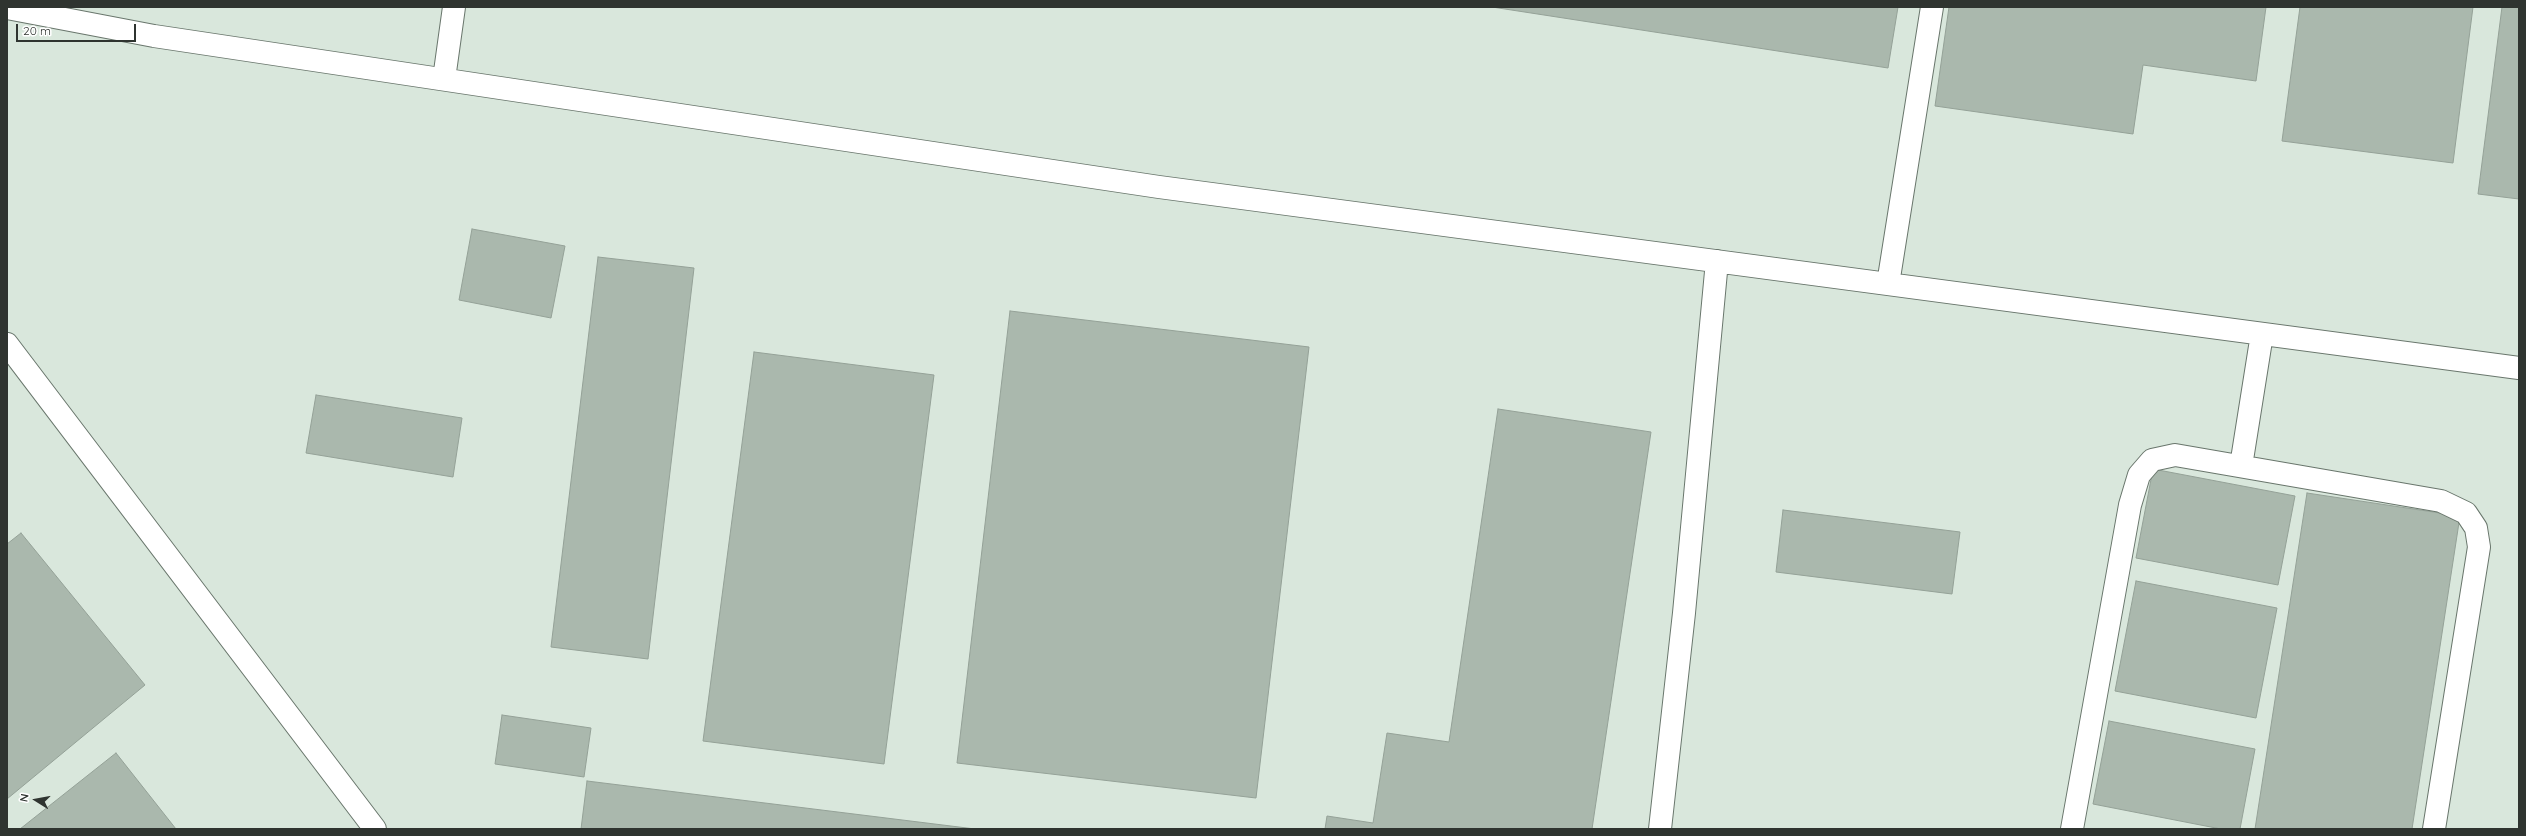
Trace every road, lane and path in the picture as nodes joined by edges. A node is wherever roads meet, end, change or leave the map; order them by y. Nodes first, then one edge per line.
1 (454, 7) edge
2 (1932, 7) edge
3 (7, 8) edge
4 (444, 79) junction
5 (1716, 261) junction
6 (1888, 284) junction
7 (2262, 334) junction
8 (7, 344) edge
9 (2519, 368) edge
10 (2241, 466) junction
11 (375, 829) edge
12 (1660, 829) edge
13 (2072, 829) edge
14 (2434, 829) edge

1 - 4 street
2 - 6 street
3 - 4 street
4 - 5 street
5 - 6 street
5 - 12 street
6 - 7 street
7 - 9 street
7 - 10 street
8 - 11 street
10 - 13 street
10 - 14 street

